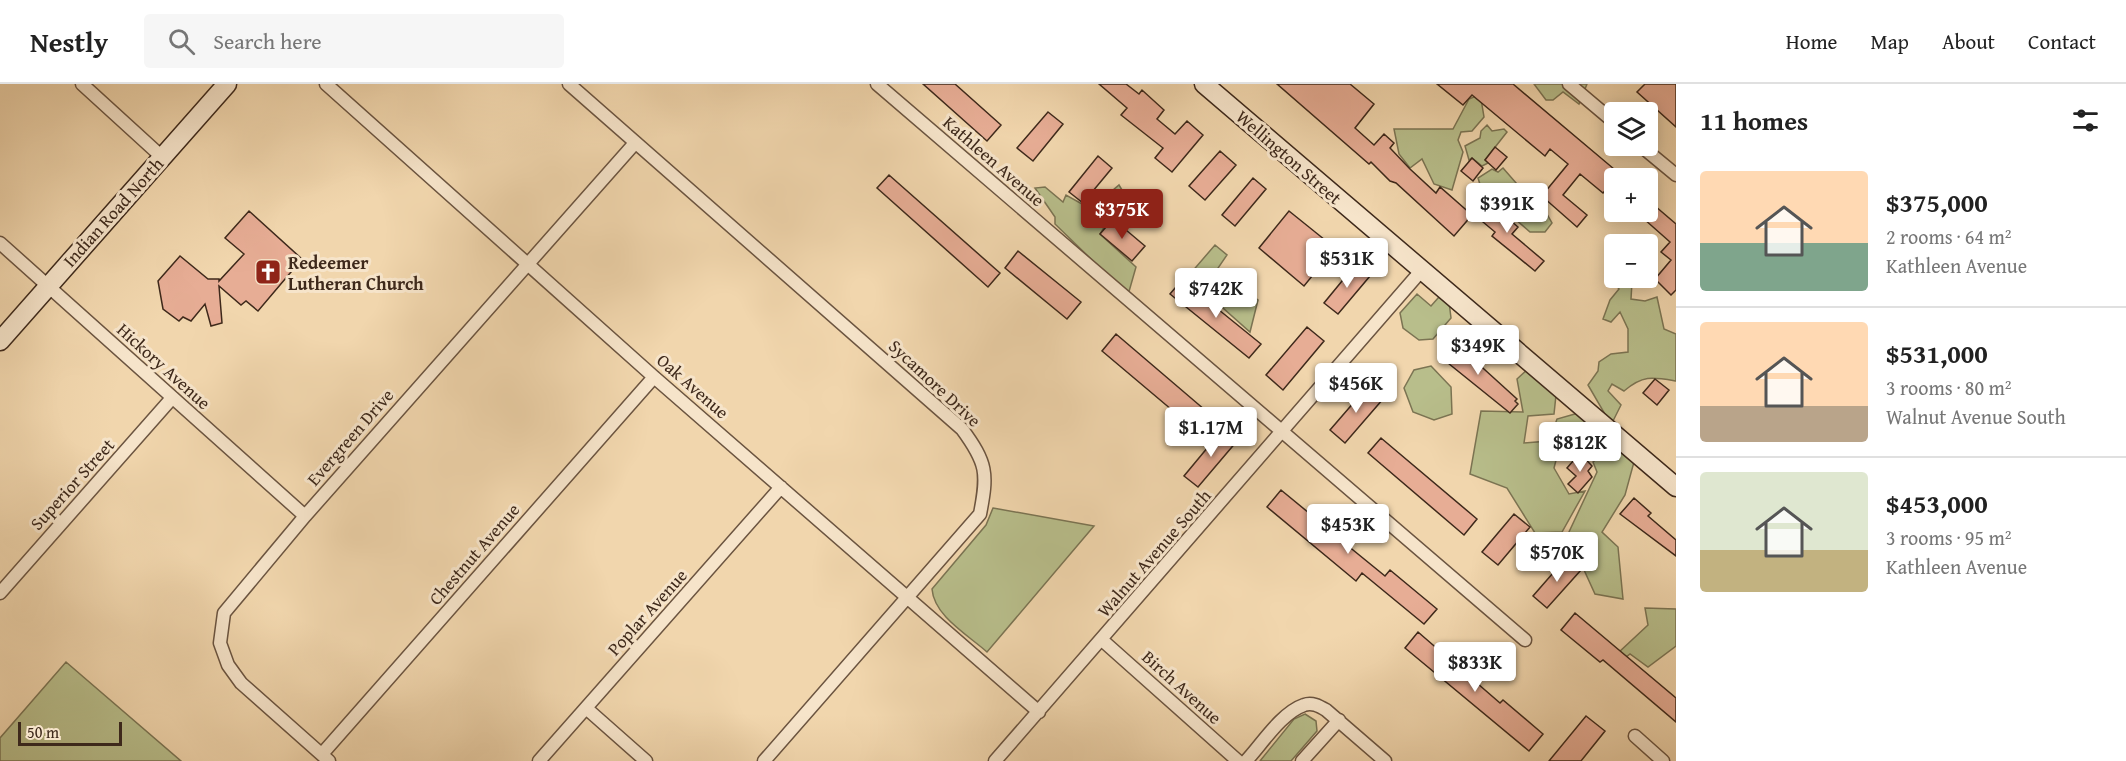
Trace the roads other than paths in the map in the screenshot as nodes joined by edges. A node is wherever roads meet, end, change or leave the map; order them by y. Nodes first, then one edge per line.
1 (82, 84) edge
2 (227, 84) edge
3 (326, 84) edge
4 (569, 84) edge
5 (877, 84) edge
6 (1204, 84) edge
7 (1569, 84) edge
8 (1604, 114) edge
9 (635, 143) junction
10 (1653, 156) edge
11 (162, 157) junction
12 (1676, 175) edge
13 (0, 243) edge
14 (526, 263) junction
15 (1421, 271) junction
16 (48, 285) junction
17 (0, 341) edge
18 (654, 377) junction
19 (172, 398) junction
20 (1282, 433) junction
21 (782, 487) junction
22 (1676, 487) edge
23 (305, 516) junction
24 (0, 593) edge
25 (908, 598) junction
26 (1102, 640) junction
27 (1525, 640) dead end
28 (586, 708) junction
29 (1039, 712) junction
30 (1339, 720) junction
31 (1635, 736) dead end
32 (325, 758) edge
33 (539, 761) edge
34 (646, 761) edge
35 (764, 761) edge
36 (995, 761) edge
37 (1238, 761) edge
38 (1246, 761) edge
39 (1302, 761) edge
40 (1385, 761) edge
41 (1663, 761) edge

1 - 11 street
2 - 11 main road, Indian Road North
3 - 14 street, Oak Avenue
4 - 9 street, Sycamore Drive
5 - 20 street, Kathleen Avenue
6 - 15 main road, Wellington Street
7 - 8 street
9 - 14 street, Evergreen Drive
9 - 25 street, Sycamore Drive
10 - 12 street
11 - 16 main road, Indian Road North
13 - 16 street, Hickory Avenue
14 - 18 street, Oak Avenue
14 - 23 street, Evergreen Drive
15 - 20 street, Walnut Avenue South
15 - 22 main road, Wellington Street
16 - 17 main road, Indian Road North
16 - 19 street, Hickory Avenue
18 - 21 street, Oak Avenue
18 - 32 street, Chestnut Avenue
19 - 23 street, Hickory Avenue
19 - 24 street, Superior Street
20 - 26 street, Walnut Avenue South
20 - 27 street, Kathleen Avenue
21 - 25 street, Oak Avenue
21 - 28 street, Poplar Avenue
23 - 32 street, Evergreen Drive
25 - 29 street, Oak Avenue
25 - 35 street, Sycamore Drive
26 - 29 street, Walnut Avenue South
26 - 37 street, Birch Avenue
28 - 33 street, Poplar Avenue
28 - 34 street
29 - 36 street, Walnut Avenue South
30 - 38 street
30 - 39 street
30 - 40 street
31 - 41 street

